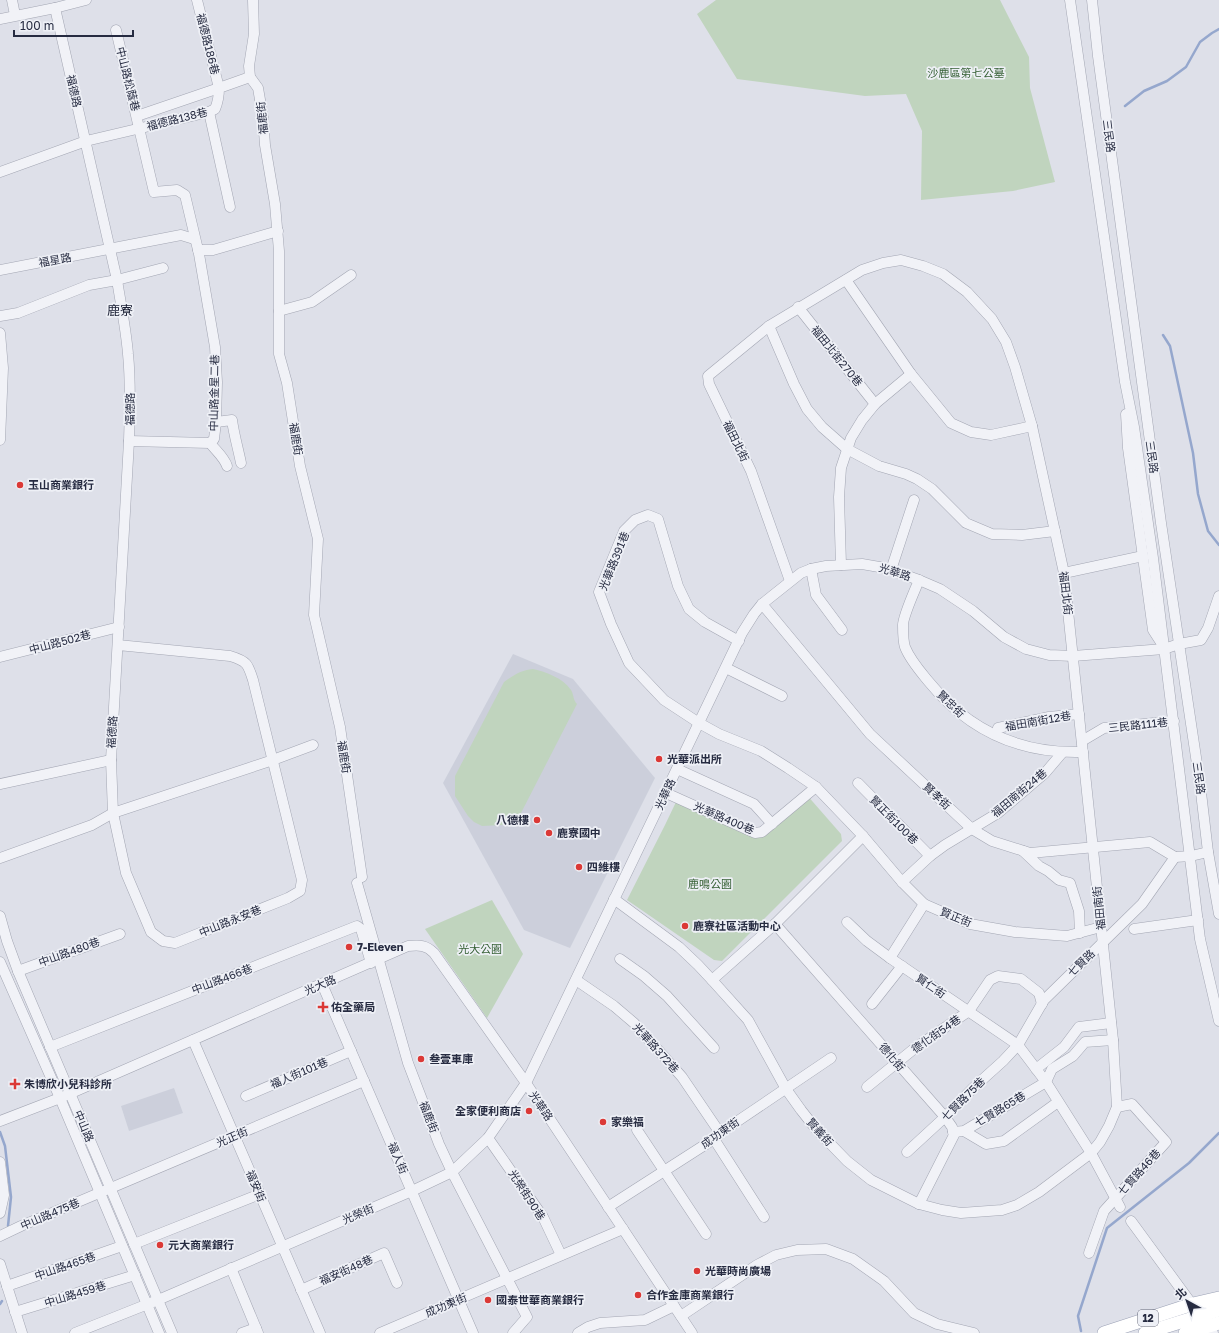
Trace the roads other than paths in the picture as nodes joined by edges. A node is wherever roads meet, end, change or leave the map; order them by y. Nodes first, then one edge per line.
1 (12, 0) edge
2 (86, 0) edge
3 (197, 0) edge
4 (253, 0) edge
5 (1070, 0) edge
6 (1092, 0) edge
7 (55, 8) junction
8 (16, 15) junction
9 (0, 19) edge
10 (116, 30) dead end
11 (250, 77) junction
12 (219, 88) junction
13 (209, 112) junction
14 (137, 116) junction
15 (140, 128) junction
16 (86, 141) junction
17 (0, 172) edge
18 (230, 208) dead end
19 (278, 231) junction
20 (194, 239) junction
21 (110, 249) junction
22 (198, 250) junction
23 (1126, 265) junction
24 (163, 268) dead end
25 (1108, 269) junction
26 (0, 270) edge
27 (351, 275) dead end
28 (117, 280) junction
29 (846, 280) junction
30 (798, 307) junction
31 (279, 311) junction
32 (0, 316) edge
33 (769, 326) junction
34 (0, 334) edge
35 (911, 374) junction
36 (1125, 382) junction
37 (875, 404) junction
38 (216, 422) junction
39 (1032, 426) junction
40 (0, 440) edge
41 (129, 441) junction
42 (210, 443) junction
43 (847, 449) junction
44 (241, 463) dead end
45 (227, 466) dead end
46 (914, 500) dead end
47 (1055, 531) junction
48 (1142, 556) junction
49 (841, 564) junction
50 (811, 569) junction
51 (891, 570) junction
52 (1064, 573) junction
53 (919, 580) junction
54 (790, 581) junction
55 (1219, 596) edge
56 (762, 604) junction
57 (119, 626) junction
58 (842, 630) dead end
59 (739, 641) junction
60 (1179, 644) junction
61 (118, 645) junction
62 (1164, 649) junction
63 (1073, 656) junction
64 (0, 657) edge
65 (726, 668) junction
66 (782, 696) dead end
67 (1079, 714) junction
68 (1174, 721) junction
69 (699, 723) junction
70 (998, 728) dead end
71 (1082, 741) junction
72 (313, 746) dead end
73 (1083, 752) junction
74 (1062, 753) junction
75 (111, 760) junction
76 (273, 760) junction
77 (677, 769) junction
78 (858, 783) dead end
79 (0, 784) edge
80 (816, 788) junction
81 (666, 793) junction
82 (113, 813) junction
83 (772, 824) junction
84 (972, 829) junction
85 (863, 836) junction
86 (1093, 847) junction
87 (1022, 851) junction
88 (1208, 852) junction
89 (930, 856) junction
90 (1191, 856) junction
91 (1175, 857) junction
92 (0, 858) edge
93 (902, 882) junction
94 (614, 899) junction
95 (924, 904) junction
96 (1219, 914) edge
97 (0, 916) edge
98 (1198, 920) junction
99 (847, 922) dead end
100 (775, 924) junction
101 (1101, 927) junction
102 (1134, 929) dead end
103 (1080, 932) junction
104 (120, 934) dead end
105 (1103, 942) junction
106 (890, 958) junction
107 (620, 959) dead end
108 (375, 961) junction
109 (0, 962) edge
110 (902, 966) junction
111 (18, 971) junction
112 (576, 980) junction
113 (712, 980) junction
114 (322, 984) junction
115 (872, 1004) dead end
116 (1042, 1004) junction
117 (969, 1011) junction
118 (1219, 1021) edge
119 (1111, 1023) junction
120 (193, 1040) junction
121 (1113, 1040) junction
122 (1018, 1045) junction
123 (50, 1047) junction
124 (714, 1048) dead end
125 (351, 1051) junction
126 (831, 1058) dead end
127 (897, 1062) junction
128 (1036, 1069) junction
129 (364, 1081) junction
130 (1046, 1082) junction
131 (526, 1083) junction
132 (867, 1087) dead end
133 (786, 1089) junction
134 (70, 1094) junction
135 (246, 1096) dead end
136 (60, 1098) junction
137 (1058, 1102) junction
138 (1117, 1107) junction
139 (945, 1117) junction
140 (0, 1121) edge
141 (637, 1130) dead end
142 (964, 1131) junction
143 (953, 1132) junction
144 (235, 1136) junction
145 (717, 1136) junction
146 (488, 1138) junction
147 (907, 1152) dead end
148 (1091, 1153) junction
149 (0, 1162) edge
150 (664, 1171) junction
151 (452, 1172) junction
152 (111, 1189) junction
153 (412, 1191) junction
154 (100, 1193) junction
155 (260, 1194) junction
156 (1118, 1202) junction
157 (919, 1204) junction
158 (608, 1207) junction
159 (0, 1213) edge
160 (764, 1217) dead end
161 (1131, 1221) dead end
162 (623, 1229) junction
163 (706, 1234) dead end
164 (0, 1236) edge
165 (134, 1244) junction
166 (122, 1246) junction
167 (282, 1246) junction
168 (1089, 1253) dead end
169 (561, 1255) junction
170 (0, 1264) edge
171 (231, 1268) junction
172 (135, 1275) junction
173 (508, 1278) junction
174 (397, 1283) dead end
175 (7, 1286) junction
176 (301, 1290) junction
177 (1219, 1293) edge
178 (1219, 1298) edge
179 (459, 1299) junction
180 (158, 1300) junction
181 (147, 1304) junction
182 (1193, 1304) junction
183 (674, 1306) junction
184 (1219, 1310) edge
185 (15, 1312) junction
186 (1200, 1315) junction
187 (681, 1316) junction
188 (1214, 1327) edge
189 (257, 1330) edge
190 (22, 1333) edge
191 (76, 1333) edge
192 (159, 1333) edge
193 (172, 1333) edge
194 (242, 1333) edge
195 (320, 1333) edge
196 (380, 1333) edge
197 (473, 1333) edge
198 (513, 1333) edge
199 (578, 1333) edge
200 (692, 1333) edge
201 (974, 1333) edge
202 (1104, 1333) edge
203 (1145, 1333) edge
204 (1186, 1333) edge

1 - 8 street
2 - 7 street
3 - 12 street, 福德路186巷
4 - 11 street, 福鹿街
5 - 25 street, 三民路
6 - 23 street, 三民路
7 - 8 street
7 - 16 street, 福德路
8 - 9 street
10 - 14 street, 中山路松蔭巷
11 - 12 street
11 - 19 street, 福鹿街
12 - 13 street, 福德路138巷
12 - 14 street
13 - 15 street, 福德路138巷
13 - 18 street
14 - 15 street, 中山路松蔭巷
15 - 16 street, 福德路138巷
15 - 20 street, 中山路松蔭巷
16 - 17 street
16 - 21 street, 福德路
19 - 22 street
19 - 31 street, 福鹿街
20 - 21 street, 福星路
20 - 22 street, 中山路金星二巷
21 - 26 street, 福星路
21 - 28 street, 福德路
22 - 38 street, 中山路金星二巷
23 - 25 street
23 - 60 street, 三民路
24 - 28 street
25 - 36 street, 三民路
27 - 31 street
28 - 32 street
28 - 41 street, 福德路
29 - 30 street, 福田北街
29 - 35 street
29 - 39 street, 福田北街
30 - 33 street, 福田北街
30 - 37 street, 福田北街270巷
31 - 108 street, 福鹿街
33 - 43 street
33 - 54 street, 福田北街
34 - 40 street
35 - 37 street
35 - 39 street
36 - 48 street, 三民路
36 - 62 street, 三民路
37 - 43 street
38 - 42 street, 中山路金星二巷
38 - 44 street
39 - 47 street, 福田北街
41 - 42 street, 中山路金星二巷
41 - 57 street, 福德路
42 - 45 street
43 - 47 street
43 - 49 street
46 - 51 street
47 - 52 street, 福田北街
48 - 52 street
48 - 62 street, 三民路
49 - 50 street, 光華路
49 - 51 street, 光華路
50 - 54 street, 光華路
50 - 58 street
51 - 53 street, 光華路
52 - 63 street, 福田北街
53 - 63 street, 光華路
53 - 74 street, 賢忠街
54 - 56 street, 光華路
55 - 60 street
56 - 59 street, 光華路
56 - 84 street, 賢孝街
57 - 61 street, 福德路
57 - 64 street, 中山路502巷
59 - 65 street, 光華路
59 - 69 street, 光華路391巷
60 - 62 street, 光華路
60 - 88 street, 三民路
61 - 75 street, 福德路
61 - 76 street, 中山路永安巷
62 - 63 street, 光華路
62 - 68 street, 三民路
63 - 67 street, 福田南街
65 - 66 street
65 - 69 street, 光華路
67 - 70 street, 福田南街12巷
67 - 71 street, 福田南街
68 - 71 street, 三民路111巷
68 - 90 street, 三民路
69 - 77 street, 光華路
69 - 80 street, 賢正街
71 - 73 street, 福田南街
72 - 76 street
73 - 74 street, 賢忠街
73 - 86 street, 福田南街
74 - 84 street, 福田南街24巷
75 - 79 street, 福德路
75 - 82 street
76 - 82 street
76 - 82 street, 中山路永安巷
77 - 81 street, 光華路
77 - 83 street
78 - 89 street, 賢正街100巷
80 - 83 street, 光華路400巷
80 - 85 street, 賢正街
81 - 83 street, 光華路400巷
81 - 94 street, 光華路
82 - 92 street
84 - 87 street, 賢孝街
84 - 89 street
85 - 93 street, 賢正街
85 - 100 street
86 - 87 street, 賢孝街
86 - 91 street, 賢孝街
86 - 101 street, 福田南街
87 - 103 street
88 - 90 street
88 - 96 street, 三民路
89 - 93 street
90 - 91 street
90 - 98 street, 三民路
91 - 105 street, 七賢路
93 - 95 street, 賢正街
94 - 112 street, 光華路
94 - 113 street, 賢義街
95 - 103 street, 賢正街
95 - 106 street
97 - 111 street, 中山路
98 - 102 street
98 - 118 street, 三民路
99 - 106 street, 賢仁街
100 - 113 street
100 - 127 street, 德化街
101 - 103 street, 賢正街
101 - 105 street, 福田南街
104 - 111 street, 中山路480巷
105 - 116 street, 七賢路
105 - 119 street, 福田南街
106 - 110 street, 賢仁街
107 - 124 street
108 - 114 street, 光大路
108 - 123 street, 中山路466巷
108 - 131 street, 光大路
108 - 151 street, 福鹿街
109 - 136 street, 中山路
110 - 115 street
110 - 117 street, 賢仁街
111 - 123 street, 中山路
112 - 131 street, 光華路
112 - 145 street, 光華路372巷
113 - 133 street, 賢義街
114 - 120 street, 光大路
114 - 125 street, 福人街
116 - 117 street
116 - 122 street, 七賢路
117 - 122 street, 賢仁街
117 - 127 street, 德化街54巷
119 - 121 street, 福田南街
119 - 128 street
120 - 134 street, 光大路
120 - 144 street, 福安街
121 - 130 street
121 - 138 street, 福田南街
122 - 128 street
122 - 139 street, 七賢路75巷
123 - 134 street, 中山路
125 - 129 street, 福人街
125 - 135 street, 福人街101巷
126 - 133 street, 成功東街
127 - 132 street, 德化街54巷
127 - 139 street, 德化街
128 - 130 street
129 - 144 street, 光正街
129 - 153 street, 福人街
130 - 137 street
130 - 142 street, 七賢路65巷
131 - 146 street, 光榮街
131 - 158 street, 光華路
133 - 145 street, 成功東街
133 - 157 street, 賢義街
134 - 136 street, 光大路
134 - 152 street, 中山路
136 - 140 street, 光大路
136 - 154 street, 中山路
137 - 142 street
137 - 148 street
138 - 148 street, 福田南街
138 - 156 street, 七賢路46巷
139 - 143 street, 德化街
139 - 147 street, 七賢路75巷
141 - 150 street
142 - 143 street, 七賢路65巷
143 - 157 street
144 - 152 street, 光正街
144 - 155 street, 福安街
145 - 150 street, 成功東街
145 - 160 street, 光華路372巷
146 - 151 street, 光榮街
146 - 169 street, 光榮街90巷
148 - 156 street
148 - 157 street, 賢義街
149 - 159 street
150 - 158 street, 成功東街
150 - 163 street
151 - 153 street, 光榮街
151 - 173 street, 福鹿街
152 - 154 street, 光正街
152 - 165 street, 中山路
153 - 167 street, 光榮街
153 - 179 street, 福人街
154 - 164 street, 中山路475巷
154 - 166 street, 中山路
155 - 165 street
155 - 167 street, 福安街
156 - 168 street
158 - 162 street, 光華路
161 - 182 street
162 - 169 street, 成功東街
162 - 183 street, 光華路
165 - 180 street, 中山路
166 - 172 street, 中山路
166 - 175 street, 中山路465巷
167 - 171 street, 光榮街
167 - 176 street, 福安街
169 - 173 street, 成功東街
170 - 175 street
171 - 180 street, 光榮街
171 - 189 street
172 - 181 street, 中山路
172 - 185 street, 中山路459巷
173 - 179 street, 成功東街
173 - 198 street, 福鹿街
174 - 176 street, 福安街48巷
175 - 185 street
176 - 195 street, 福安街
177 - 182 main road
178 - 182 main road, 12
179 - 196 street, 成功東街
179 - 197 street, 福人街
180 - 181 street, 光榮街
180 - 193 street, 中山路
181 - 191 street, 光榮街
181 - 192 street, 中山路
182 - 186 street
182 - 202 main road, 12
183 - 187 street, 光華路
183 - 199 street
184 - 186 main road, 12
185 - 190 street
186 - 188 street
186 - 203 main road, 12
187 - 200 street, 光華路
187 - 201 street
188 - 204 main road
189 - 194 street

